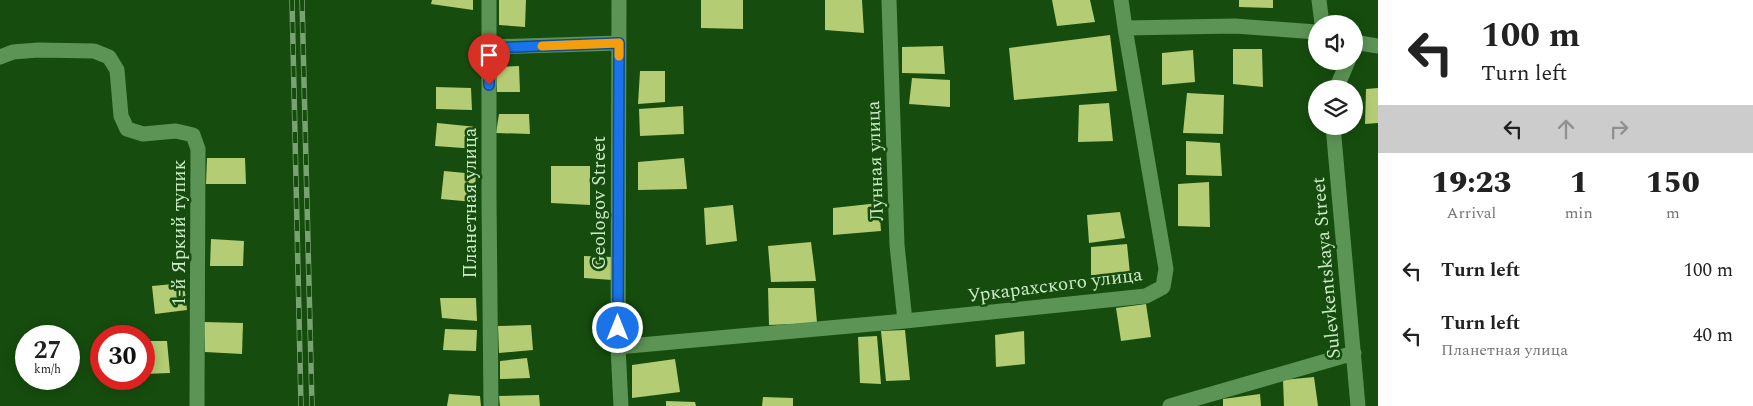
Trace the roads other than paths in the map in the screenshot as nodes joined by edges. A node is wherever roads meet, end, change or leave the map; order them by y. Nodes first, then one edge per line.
1 (489, 0) edge
2 (619, 0) edge
3 (889, 0) edge
4 (1121, 0) edge
5 (1319, 0) edge
6 (1321, 15) edge
7 (1125, 28) junction
8 (1308, 31) edge
9 (619, 43) junction
10 (1363, 45) edge
11 (1378, 46) edge
12 (489, 48) junction
13 (0, 57) edge
14 (1334, 135) edge
15 (905, 321) junction
16 (618, 347) junction
17 (1354, 353) junction
18 (1177, 405) edge
19 (197, 406) edge
20 (491, 406) edge
21 (621, 406) edge
22 (1358, 406) edge

1 - 12 street, Планетная улица
2 - 9 street, Geologov Street
3 - 15 street, Лунная улица
4 - 7 street
5 - 6 street
7 - 8 street
7 - 15 street, Уркарахского улица
9 - 12 street
9 - 16 street, Geologov Street
10 - 11 street
12 - 20 street, Планетная улица
13 - 19 street, 1-й Яркий тупик
14 - 17 street, Sulevkentskaya Street
15 - 16 street, Уркарахского улица
16 - 21 street, Geologov Street
17 - 18 street
17 - 22 street, Sulevkentskaya Street

